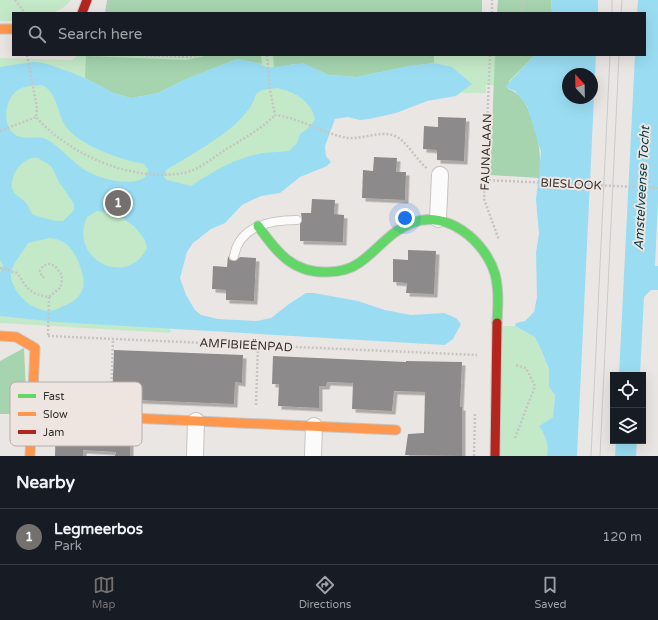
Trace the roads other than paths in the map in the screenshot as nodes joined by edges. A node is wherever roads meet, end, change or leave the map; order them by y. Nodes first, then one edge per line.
1 (87, 0) edge
2 (82, 12) edge
3 (0, 29) edge
4 (12, 29) edge
5 (440, 175) road end
6 (438, 219) junction
7 (297, 220) dead end
8 (258, 226) junction
9 (234, 256) dead end
10 (0, 336) edge
11 (33, 382) edge
12 (142, 419) edge
13 (196, 421) junction
14 (314, 426) junction
15 (396, 430) dead end
16 (30, 446) edge
17 (30, 456) edge
18 (195, 456) edge
19 (313, 456) edge
20 (494, 456) edge

1 - 2 street
3 - 4 street
5 - 6 street
6 - 8 street
6 - 20 street
7 - 8 lane
8 - 9 lane
10 - 11 street
12 - 13 street
13 - 14 street
13 - 18 street
14 - 15 street
14 - 19 street
16 - 17 street

